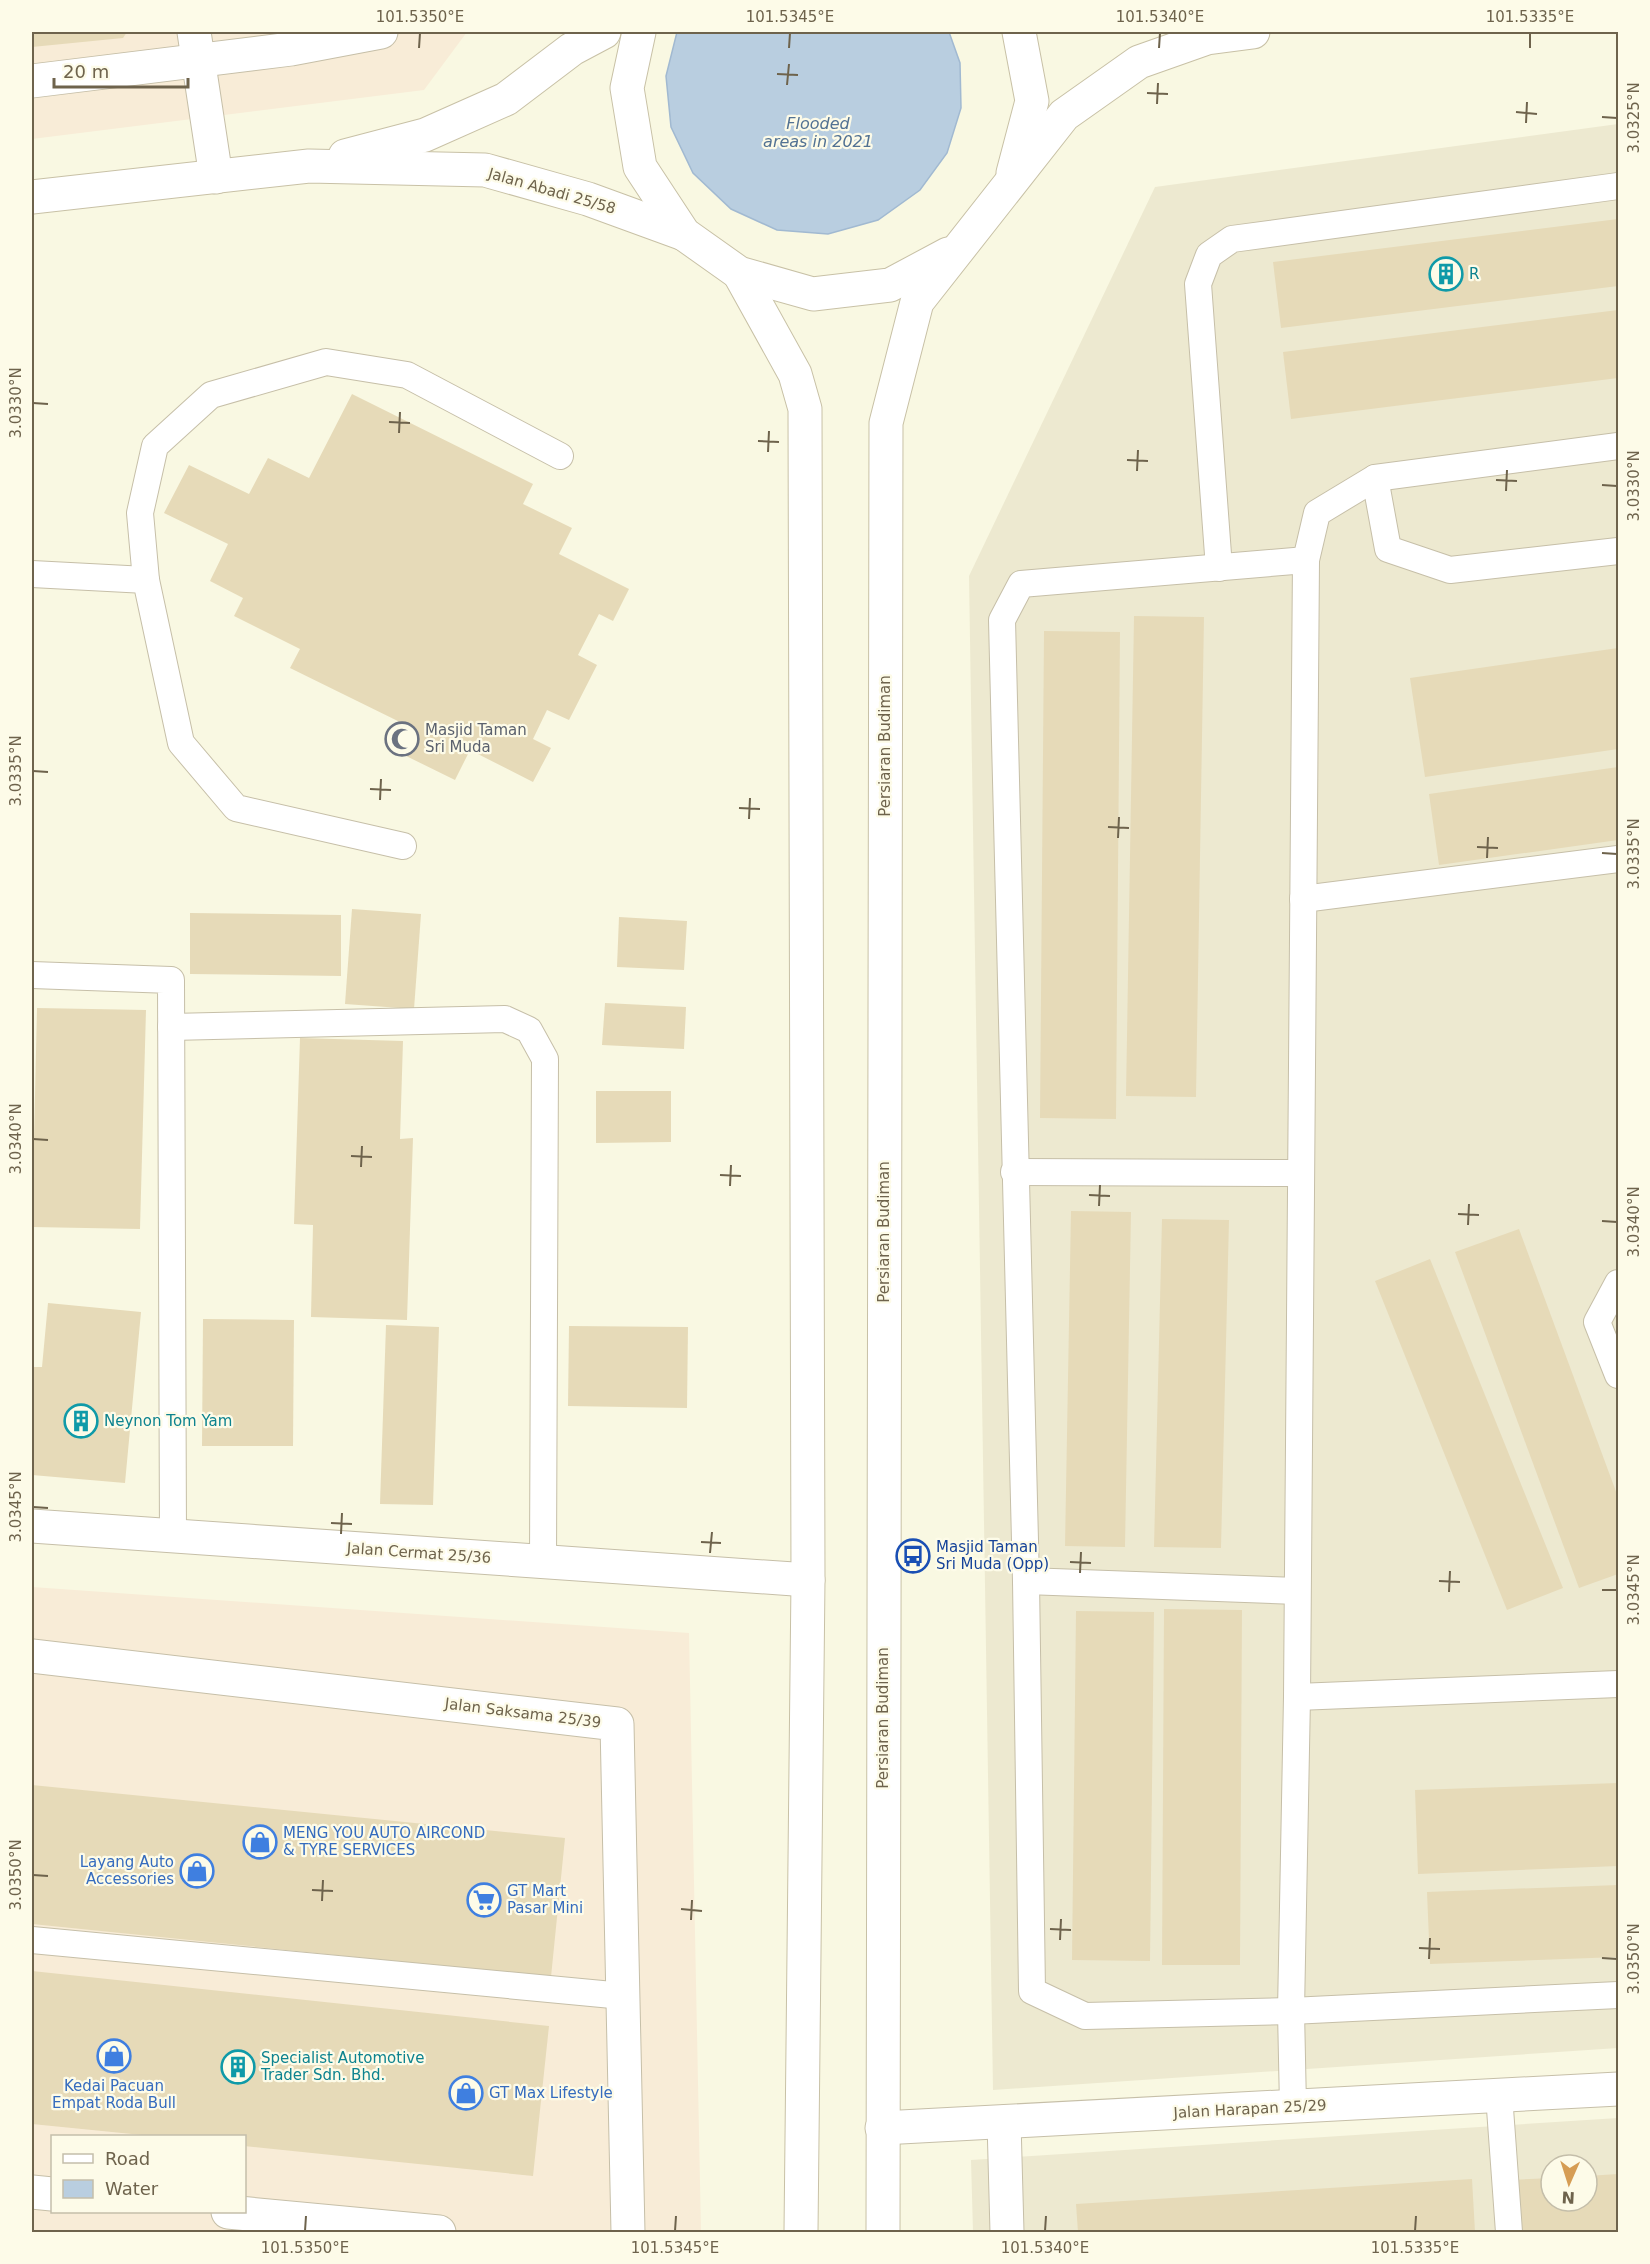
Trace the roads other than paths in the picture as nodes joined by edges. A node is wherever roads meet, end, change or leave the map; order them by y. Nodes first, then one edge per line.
1 (381, 32) edge
2 (604, 32) edge
3 (639, 32) edge
4 (1019, 32) edge
5 (1175, 32) edge
6 (1253, 32) edge
7 (1207, 38) junction
8 (196, 46) edge
9 (32, 81) edge
10 (309, 166) junction
11 (216, 177) junction
12 (1009, 186) junction
13 (1618, 186) edge
14 (32, 197) edge
15 (684, 234) junction
16 (958, 249) junction
17 (739, 273) junction
18 (1618, 446) edge
19 (560, 456) dead end
20 (1375, 478) junction
21 (1618, 551) edge
22 (1306, 560) junction
23 (1219, 568) junction
24 (32, 574) edge
25 (146, 580) junction
26 (403, 846) dead end
27 (1618, 860) edge
28 (1303, 899) junction
29 (32, 975) edge
30 (171, 1027) junction
31 (1014, 1172) junction
32 (1300, 1173) junction
33 (1618, 1283) edge
34 (1618, 1375) edge
35 (32, 1526) edge
36 (173, 1536) junction
37 (543, 1562) junction
38 (807, 1580) junction
39 (1026, 1581) junction
40 (1297, 1590) junction
41 (32, 1656) edge
42 (1618, 1684) edge
43 (1297, 1696) junction
44 (32, 1940) edge
45 (1618, 1995) edge
46 (623, 1996) junction
47 (1291, 2011) junction
48 (1618, 2089) edge
49 (1498, 2095) junction
50 (1293, 2106) junction
51 (1004, 2121) junction
52 (882, 2128) junction
53 (32, 2192) edge
54 (51, 2194) edge
55 (246, 2213) edge
56 (439, 2232) edge
57 (628, 2232) edge
58 (801, 2232) edge
59 (884, 2232) edge
60 (1007, 2232) edge
61 (1509, 2232) edge

1 - 8 street
2 - 10 street, Jalan Abadi 25/58
3 - 15 street
4 - 12 street
5 - 7 street
6 - 7 street
7 - 12 street, Persiaran Budiman
8 - 9 street
8 - 11 street
10 - 11 street, Jalan Abadi 25/58
10 - 15 street, Jalan Abadi 25/58
11 - 14 street, Jalan Abadi 25/58
12 - 16 street, Persiaran Budiman
13 - 23 lane
15 - 17 street
16 - 17 street
16 - 52 street, Persiaran Budiman
17 - 38 street
18 - 20 lane
19 - 25 lane
20 - 21 lane
20 - 22 lane
22 - 23 lane
22 - 28 lane
23 - 31 lane
24 - 25 lane
25 - 26 lane
27 - 28 lane
28 - 32 lane
29 - 30 lane
30 - 36 lane
30 - 37 lane
31 - 32 lane
31 - 39 lane
32 - 40 lane
33 - 34 lane
35 - 36 street, Jalan Cermat 25/36
36 - 37 street, Jalan Cermat 25/36
37 - 38 street, Jalan Cermat 25/36
38 - 58 street
39 - 40 lane
39 - 47 lane
40 - 43 lane
41 - 46 street, Jalan Saksama 25/39
42 - 43 lane
43 - 47 lane
44 - 46 lane
45 - 47 lane
46 - 57 street, Jalan Saksama 25/39
47 - 50 lane
48 - 49 street, Jalan Harapan 25/29
49 - 50 street, Jalan Harapan 25/29
49 - 61 lane
50 - 51 street, Jalan Harapan 25/29
51 - 52 street, Jalan Harapan 25/29
51 - 60 street
52 - 59 street, Persiaran Budiman
53 - 54 street
55 - 56 street

